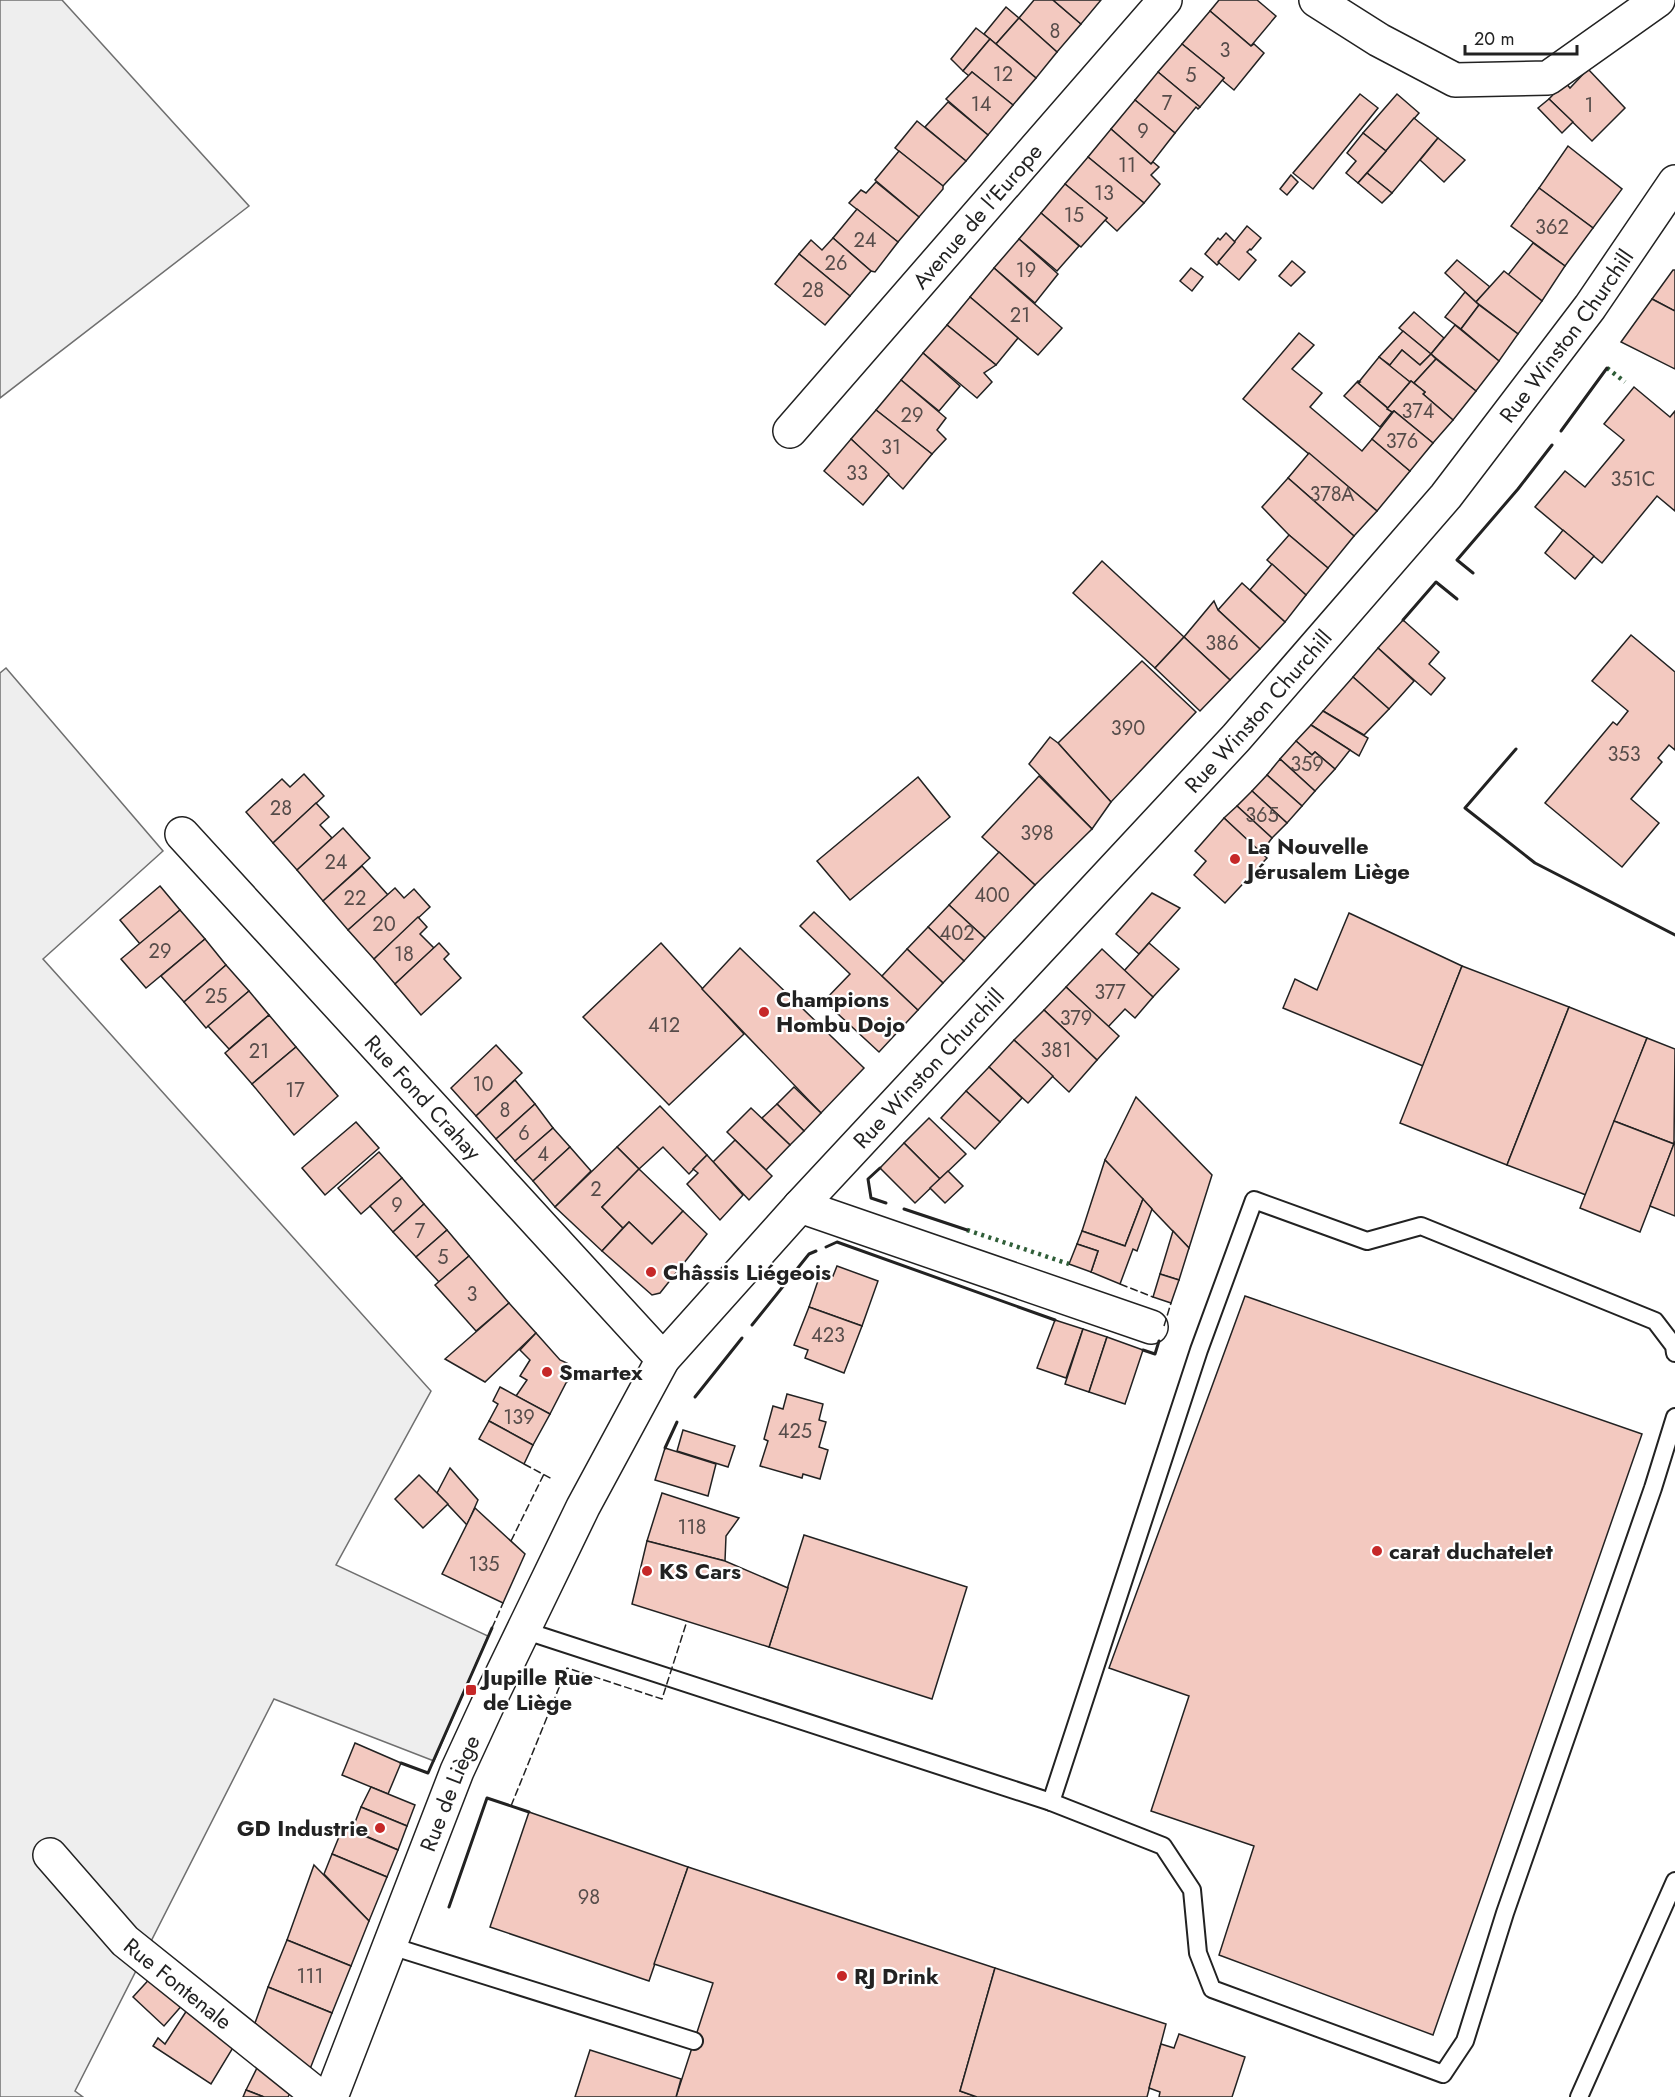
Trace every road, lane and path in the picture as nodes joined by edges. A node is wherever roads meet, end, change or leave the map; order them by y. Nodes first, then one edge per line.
1 (1165, 0) edge
2 (1316, 0) edge
3 (1658, 0) edge
4 (1675, 182) edge
5 (789, 431) dead end
6 (182, 834) dead end
7 (800, 1206) junction
8 (1151, 1327) dead end
9 (1675, 1353) edge
10 (663, 1359) junction
11 (1675, 1417) edge
12 (588, 1498) joint
13 (523, 1630) junction
14 (1051, 1802) junction
15 (50, 1855) dead end
16 (1675, 1881) edge
17 (391, 1946) junction
18 (694, 2041) dead end
19 (321, 2097) edge
20 (331, 2097) edge
21 (1579, 2097) edge

1 - 5 street, Avenue de l'Europe
2 - 3 street
4 - 7 street, Rue Winston Churchill
6 - 10 street, Rue Fond Crahay
7 - 8 street
7 - 10 street, Rue Winston Churchill
9 - 14 lane
10 - 12 street, Rue Winston Churchill
11 - 14 lane
12 - 13 street, Rue de Liège
13 - 14 lane
13 - 17 street, Rue de Liège
15 - 19 street, Rue Fontenale
16 - 21 lane
17 - 18 lane
17 - 20 street, Rue de Liège

